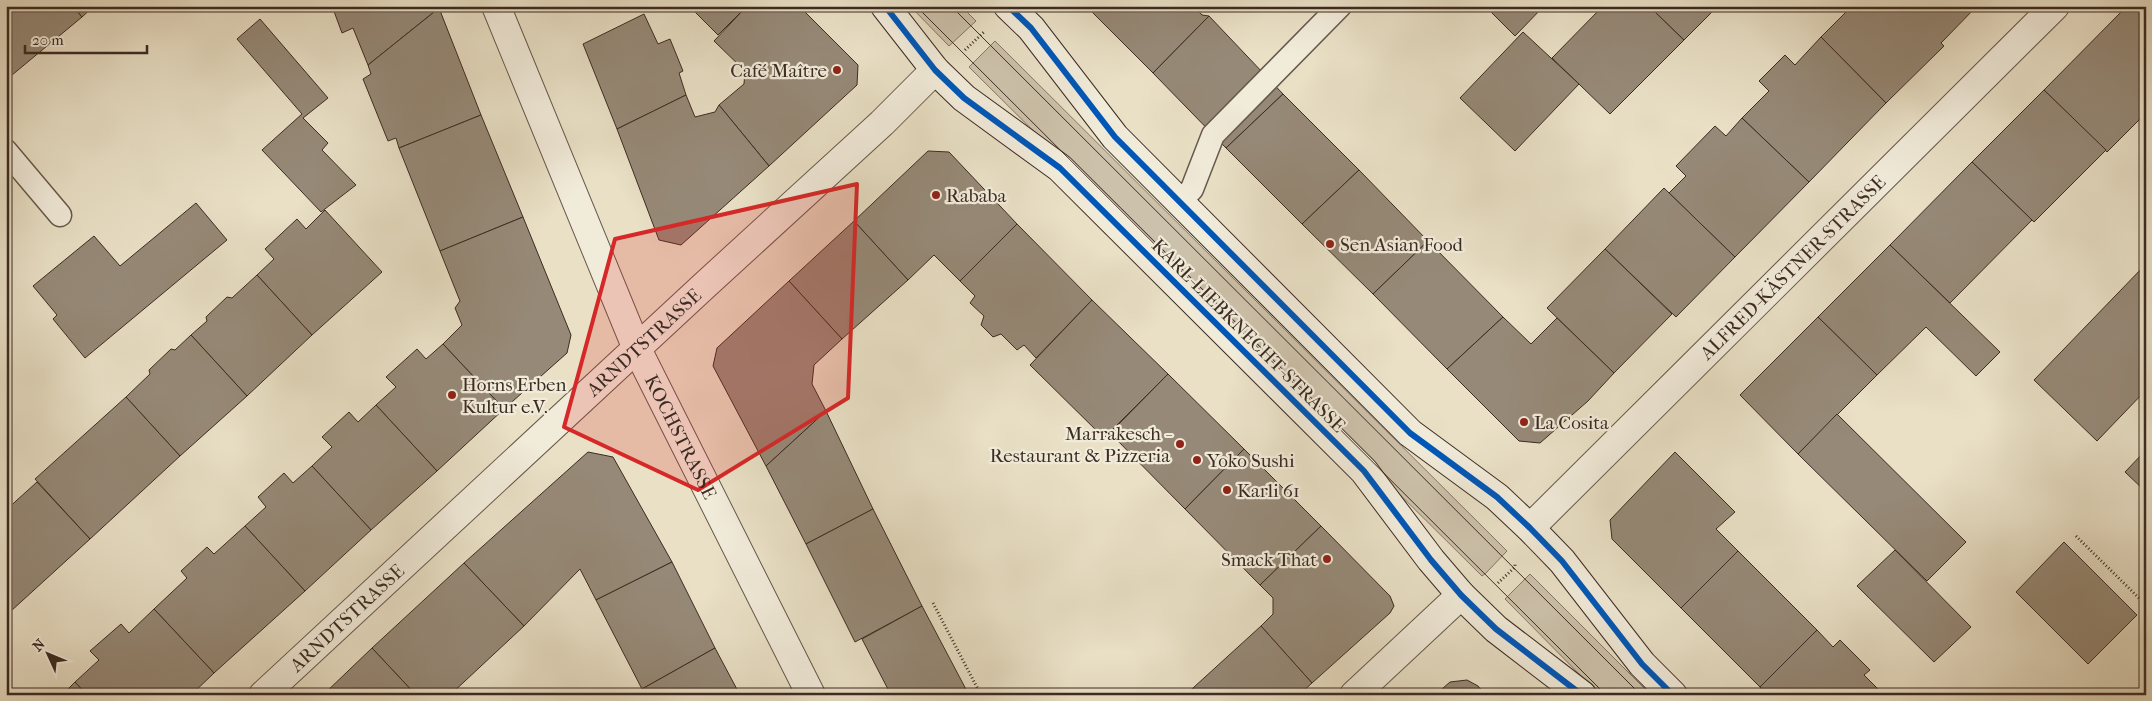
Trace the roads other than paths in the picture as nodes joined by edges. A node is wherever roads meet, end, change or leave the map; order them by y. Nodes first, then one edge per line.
1 (496, 6) edge
2 (885, 6) edge
3 (1008, 6) edge
4 (1340, 6) edge
5 (2055, 6) edge
6 (935, 70) junction
7 (6, 150) edge
8 (1181, 201) junction
9 (60, 215) dead end
10 (637, 349) junction
11 (1530, 528) junction
12 (1461, 596) junction
13 (263, 695) edge
14 (811, 695) edge
15 (1354, 695) edge
16 (1582, 695) edge
17 (1673, 695) edge

1 - 10 street, KOCHSTRASSE
2 - 6 street, KARL-LIEBKNECHT-STRASSE
3 - 8 street
4 - 8 lane
5 - 11 street, ALFRED-KÄSTNER-STRASSE
6 - 10 street, ARNDTSTRASSE
6 - 12 street, KARL-LIEBKNECHT-STRASSE
7 - 9 lane
8 - 11 street
10 - 13 street, ARNDTSTRASSE
10 - 14 street, KOCHSTRASSE
11 - 17 street
12 - 15 street
12 - 16 street, KARL-LIEBKNECHT-STRASSE

